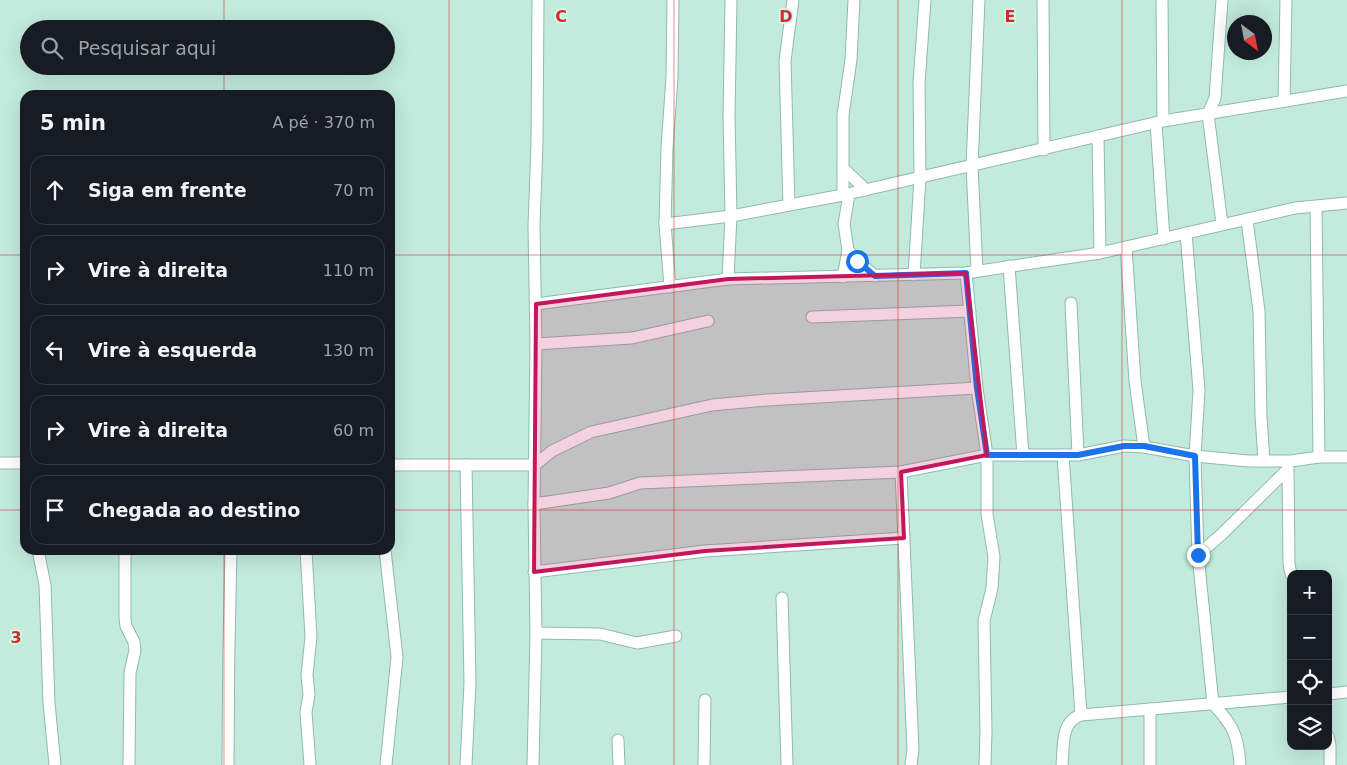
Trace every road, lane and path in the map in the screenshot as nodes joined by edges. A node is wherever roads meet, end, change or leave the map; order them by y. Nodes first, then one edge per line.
1 (538, 0) edge
2 (673, 0) edge
3 (731, 0) edge
4 (793, 0) edge
5 (854, 0) edge
6 (925, 0) edge
7 (979, 0) edge
8 (1043, 0) edge
9 (1162, 0) edge
10 (1222, 0) edge
11 (1286, 0) edge
12 (1347, 90) edge
13 (1284, 101) junction
14 (1208, 114) junction
15 (1160, 122) junction
16 (1098, 137) junction
17 (1044, 150) junction
18 (972, 166) junction
19 (843, 168) junction
20 (920, 178) junction
21 (866, 190) junction
22 (846, 195) junction
23 (1347, 204) edge
24 (789, 205) junction
25 (1316, 207) junction
26 (731, 216) junction
27 (1247, 220) junction
28 (665, 224) junction
29 (1222, 224) junction
30 (1186, 233) junction
31 (1164, 239) junction
32 (1126, 247) junction
33 (848, 250) junction
34 (1100, 253) junction
35 (1009, 266) junction
36 (971, 272) junction
37 (914, 275) junction
38 (875, 276) junction
39 (843, 277) junction
40 (728, 279) junction
41 (670, 287) junction
42 (1071, 303) dead end
43 (536, 304) junction
44 (970, 311) junction
45 (812, 317) dead end
46 (708, 321) dead end
47 (536, 344) junction
48 (977, 388) junction
49 (1144, 446) junction
50 (987, 455) junction
51 (1022, 455) junction
52 (1063, 455) junction
53 (1078, 455) junction
54 (1195, 456) junction
55 (1319, 457) junction
56 (1347, 457) edge
57 (1264, 461) junction
58 (0, 463) edge
59 (20, 463) edge
60 (395, 465) edge
61 (466, 465) junction
62 (535, 465) junction
63 (1289, 466) junction
64 (901, 472) junction
65 (534, 504) junction
66 (904, 538) junction
67 (39, 555) edge
68 (125, 555) edge
69 (232, 555) edge
70 (306, 555) edge
71 (386, 555) edge
72 (1198, 555) junction
73 (1290, 570) edge
74 (534, 572) junction
75 (782, 598) dead end
76 (536, 633) junction
77 (676, 636) dead end
78 (1347, 692) edge
79 (1332, 694) edge
80 (1287, 697) edge
81 (705, 700) dead end
82 (1213, 704) junction
83 (1150, 709) junction
84 (1080, 715) junction
85 (618, 740) dead end
86 (1330, 750) edge
87 (55, 765) edge
88 (129, 765) edge
89 (228, 765) edge
90 (310, 765) edge
91 (386, 765) edge
92 (466, 765) edge
93 (533, 765) edge
94 (619, 765) edge
95 (704, 765) edge
96 (787, 765) edge
97 (911, 765) edge
98 (984, 765) edge
99 (1062, 765) edge
100 (1150, 765) edge
101 (1240, 765) edge
102 (1330, 765) edge

1 - 43 street
2 - 28 street
3 - 26 street
4 - 24 street
5 - 19 street
6 - 20 street
7 - 18 street
8 - 17 street
9 - 15 street
10 - 14 street
11 - 13 street
12 - 13 street
13 - 14 street
14 - 15 street
14 - 29 street
15 - 16 street
15 - 31 street
16 - 17 street
16 - 34 street
17 - 18 street
18 - 20 street
18 - 36 street
19 - 21 street
19 - 22 street
20 - 21 street
20 - 37 street
21 - 22 street
22 - 24 street
22 - 33 street
23 - 25 street
24 - 26 street
25 - 27 street
25 - 55 street
26 - 28 street
26 - 40 street
27 - 29 street
27 - 57 street
28 - 41 street
29 - 30 street
30 - 31 street
30 - 54 street
31 - 32 street
32 - 34 street
32 - 49 street
33 - 38 street
33 - 39 street
34 - 35 street
35 - 36 street
35 - 51 street
36 - 37 street
36 - 44 street
37 - 38 street
38 - 39 street
39 - 40 street
40 - 41 street
41 - 43 street
42 - 53 street
43 - 47 street
44 - 45 street
44 - 48 street
46 - 47 street
47 - 62 street
48 - 50 street
48 - 62 street
49 - 53 street
49 - 54 street
50 - 51 street
50 - 64 street
50 - 98 street
51 - 52 street
52 - 53 street
52 - 84 street
54 - 57 street
54 - 72 street
55 - 56 street
55 - 63 street
57 - 63 street
58 - 59 street
60 - 61 street
61 - 62 street
61 - 92 street
62 - 65 street
63 - 72 street
63 - 73 street
64 - 65 street
64 - 66 street
65 - 74 street
66 - 74 street
66 - 97 street
67 - 87 street
68 - 88 street
69 - 89 street
70 - 90 street
71 - 91 street
72 - 82 street
74 - 76 street
75 - 96 street
76 - 77 street
76 - 93 street
78 - 79 street
80 - 82 street
81 - 95 street
82 - 83 street
82 - 101 street
83 - 84 street
83 - 100 street
84 - 99 street
85 - 94 street
86 - 102 street

